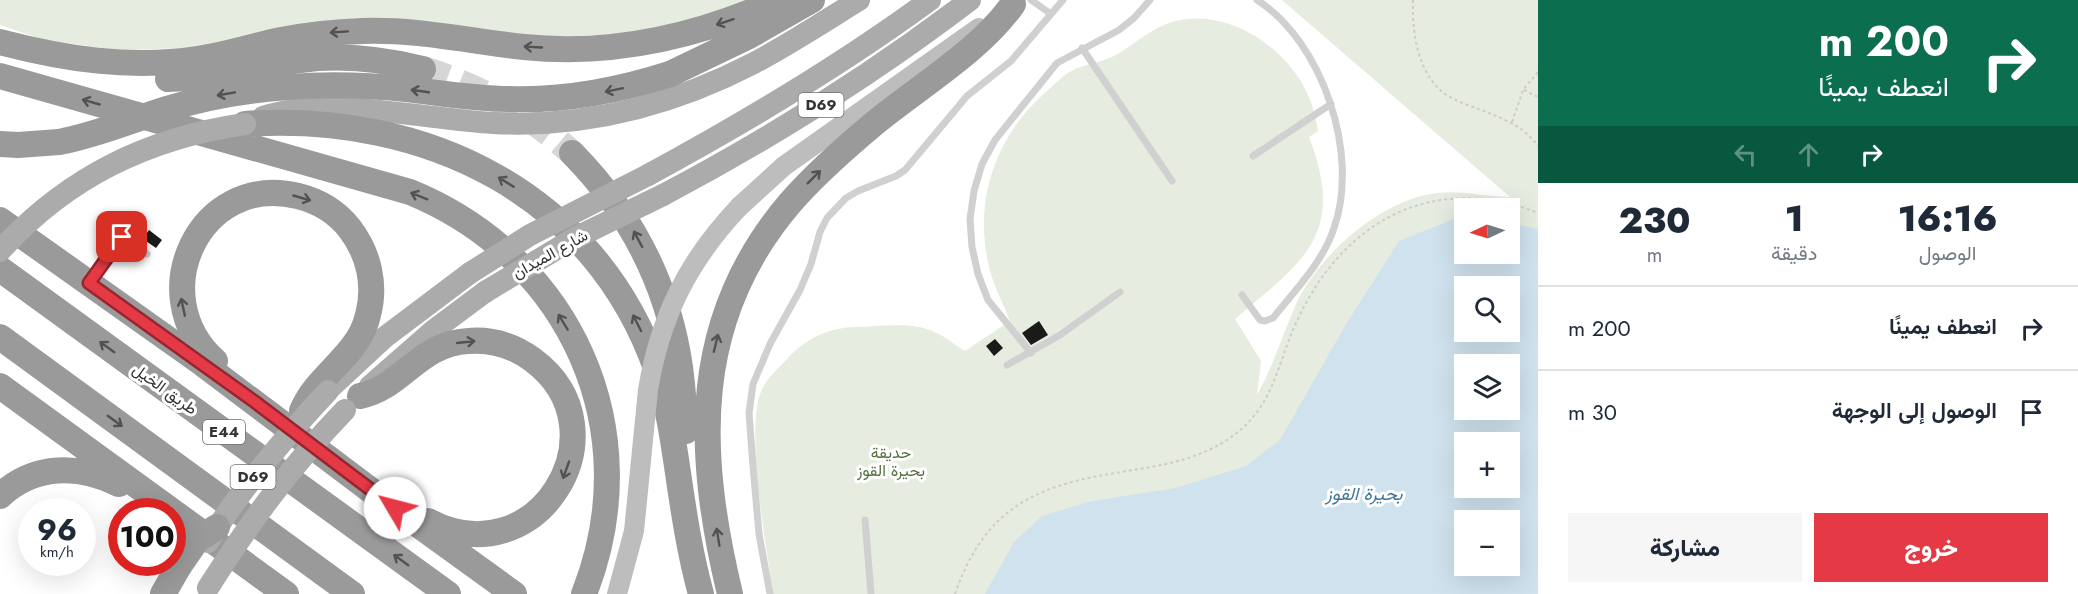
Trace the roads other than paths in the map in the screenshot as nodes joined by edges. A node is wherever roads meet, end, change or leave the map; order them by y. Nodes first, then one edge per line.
1 (779, 0) edge
2 (812, 0) edge
3 (859, 0) edge
4 (930, 0) edge
5 (970, 0) edge
6 (1063, 0) edge
7 (1150, 0) edge
8 (1257, 0) edge
9 (1021, 1) edge
10 (1051, 14) junction
11 (0, 44) edge
12 (1082, 48) junction
13 (423, 69) tunnel mouth
14 (0, 76) edge
15 (1331, 104) junction
16 (245, 124) junction
17 (0, 144) edge
18 (572, 153) tunnel mouth
19 (1253, 156) dead end
20 (1172, 181) dead end
21 (0, 220) edge
22 (100, 222) dead end
23 (122, 237) junction
24 (0, 251) edge
25 (147, 254) dead end
26 (0, 269) edge
27 (89, 283) junction
28 (1120, 292) dead end
29 (1242, 295) dead end
30 (0, 338) edge
31 (1031, 353) junction
32 (1007, 365) dead end
33 (0, 386) edge
34 (324, 387) junction
35 (255, 402) junction
36 (353, 403) junction
37 (300, 421) joint
38 (377, 495) junction
39 (0, 496) edge
40 (140, 498) edge
41 (150, 498) edge
42 (866, 520) dead end
43 (186, 524) edge
44 (217, 527) joint
45 (186, 565) edge
46 (222, 565) joint
47 (254, 570) junction
48 (178, 576) edge
49 (182, 576) edge
50 (699, 589) edge
51 (211, 592) edge
52 (163, 594) edge
53 (176, 594) edge
54 (272, 594) edge
55 (286, 594) edge
56 (352, 594) edge
57 (448, 594) edge
58 (514, 594) edge
59 (584, 594) edge
60 (617, 594) edge
61 (730, 594) edge
62 (770, 594) edge
63 (871, 594) edge

1 -> 11 highway
2 -> 17 highway, bridge
3 - 16 main road
4 - 34 main road, شارع الميدان / D69, bridge
5 - 36 main road, شارع الميدان / D69, bridge
6 - 10 lane
7 - 12 lane
8 - 15 lane
9 - 10 lane
9 - 60 main road, bridge
61 -> 9 highway
10 - 62 lane
11 - 13 highway
12 - 20 lane
12 - 31 lane
59 -> 14 highway
15 - 19 lane
15 - 29 lane
16 - 24 main road, bridge
50 -> 16 highway
50 -> 18 highway
21 - 27 highway
22 - 23 lane
23 - 25 lane
23 - 27 lane
57 -> 26 highway, طريق الخيل / E44
27 - 35 highway
28 - 31 lane
30 -> 56 highway
31 - 32 lane
33 - 41 highway
35 -> 34 highway
34 - 37 highway
35 - 38 highway
36 -> 38 highway
36 - 46 main road, شارع الميدان / D69, bridge
37 - 44 main road, D69, bridge
38 - 58 highway
39 - 40 highway
42 - 63 lane
43 - 47 highway
44 - 45 highway, bridge
46 - 51 highway, bridge
47 - 54 highway
47 - 55 highway
48 - 52 highway
49 - 53 main road

